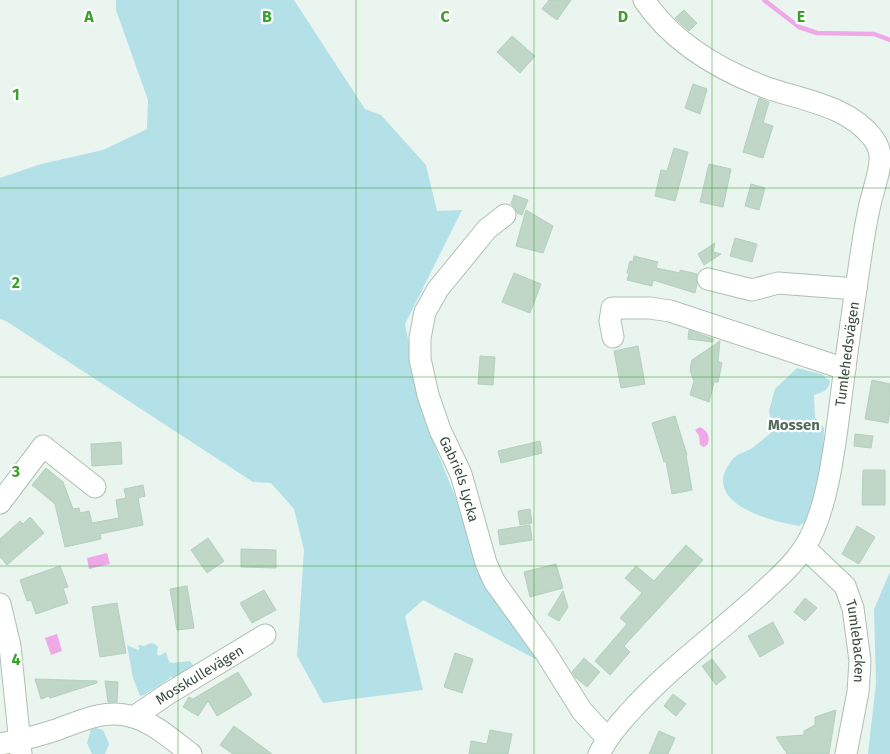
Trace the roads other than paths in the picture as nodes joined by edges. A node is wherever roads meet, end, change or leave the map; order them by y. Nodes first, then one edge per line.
1 (644, 0) edge
2 (884, 145) edge
3 (505, 215) dead end
4 (708, 279) dead end
5 (856, 289) junction
6 (612, 337) dead end
7 (845, 369) junction
8 (96, 486) dead end
9 (0, 503) edge
10 (805, 548) junction
11 (0, 604) edge
12 (265, 635) dead end
13 (134, 717) junction
14 (13, 746) edge
15 (603, 746) edge
16 (191, 754) edge
17 (846, 754) edge

1 - 2 street, Tumlehedsvägen
2 - 5 street, Tumlehedsvägen
3 - 15 street, Gabriels Lycka
4 - 5 street
5 - 7 street, Tumlehedsvägen
6 - 7 street
7 - 10 street, Tumlehedsvägen
8 - 9 street
10 - 15 street, Tumlehedsvägen
10 - 17 street, Tumlebacken
11 - 14 street
12 - 13 street, Mosskullevägen
13 - 14 street, Mosskullevägen
13 - 16 street, Mosskullevägen

